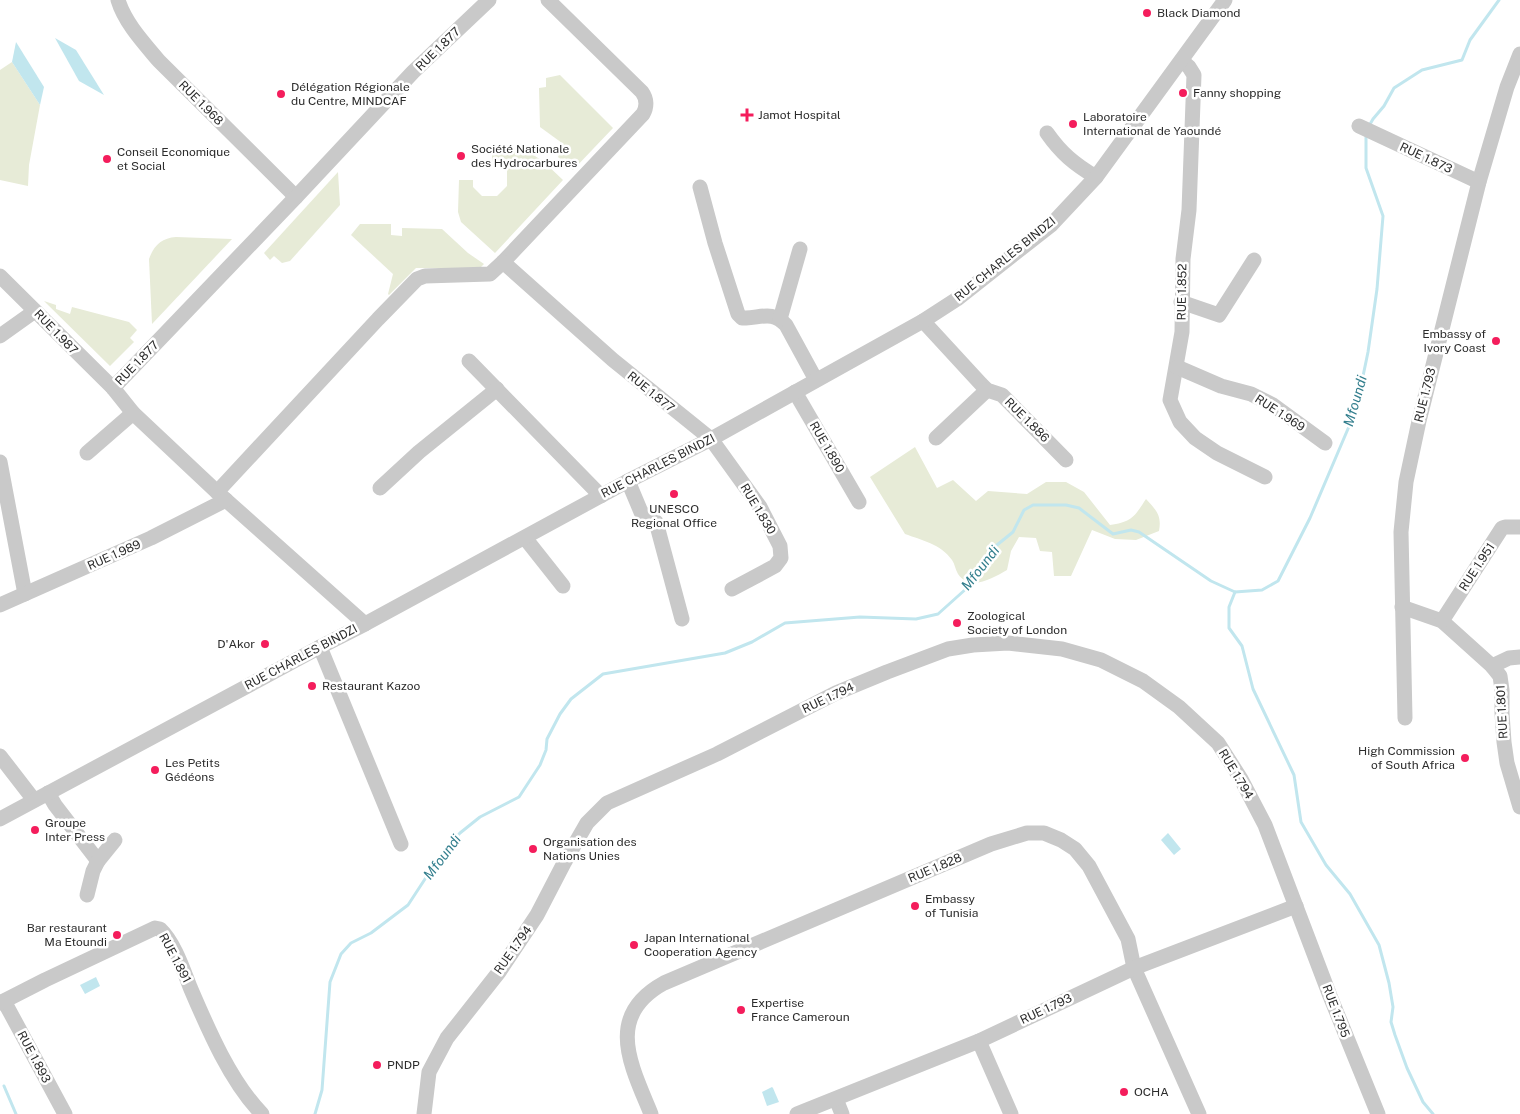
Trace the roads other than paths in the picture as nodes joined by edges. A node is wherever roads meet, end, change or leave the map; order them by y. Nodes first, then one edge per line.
1 (118, 0) edge
2 (489, 0) edge
3 (548, 0) edge
4 (1225, 0) edge
5 (1520, 54) edge
6 (1182, 61) junction
7 (1359, 126) dead end
8 (1047, 132) dead end
9 (1096, 177) junction
10 (1478, 182) junction
11 (700, 187) dead end
12 (296, 197) junction
13 (800, 249) dead end
14 (1254, 260) dead end
15 (502, 262) junction
16 (0, 276) edge
17 (1181, 302) junction
18 (35, 311) junction
19 (780, 319) junction
20 (923, 321) junction
21 (0, 336) edge
22 (468, 361) dead end
23 (1177, 367) junction
24 (816, 380) junction
25 (113, 388) junction
26 (497, 389) junction
27 (987, 390) junction
28 (795, 392) junction
29 (133, 413) junction
30 (936, 438) dead end
31 (711, 439) junction
32 (1325, 443) dead end
33 (87, 453) dead end
34 (1066, 460) dead end
35 (0, 462) edge
36 (1265, 477) dead end
37 (628, 481) junction
38 (380, 488) dead end
39 (222, 496) junction
40 (601, 496) junction
41 (859, 502) dead end
42 (1520, 527) edge
43 (525, 538) junction
44 (563, 586) dead end
45 (732, 589) dead end
46 (25, 594) junction
47 (0, 605) edge
48 (1402, 608) junction
49 (682, 618) dead end
50 (1442, 621) junction
51 (365, 624) junction
52 (320, 647) junction
53 (1520, 657) edge
54 (1492, 666) junction
55 (1405, 718) dead end
56 (0, 756) edge
57 (48, 793) junction
58 (34, 800) junction
59 (1520, 807) edge
60 (0, 819) edge
61 (115, 840) dead end
62 (401, 844) dead end
63 (98, 861) junction
64 (87, 895) dead end
65 (1296, 906) junction
66 (1134, 968) junction
67 (2, 1002) edge
68 (979, 1041) junction
69 (836, 1098) junction
70 (65, 1114) edge
71 (262, 1114) edge
72 (424, 1114) edge
73 (651, 1114) edge
74 (797, 1114) edge
75 (842, 1114) edge
76 (1011, 1114) edge
77 (1199, 1114) edge
78 (1378, 1114) edge

1 - 12 street, RUE 1.968
2 - 12 street, RUE 1.877
3 - 15 street
4 - 6 street, RUE CHARLES BINDZI
5 - 10 street, RUE 1.793
6 - 9 street, RUE CHARLES BINDZI
6 - 17 street, RUE 1.852
7 - 10 street, RUE 1.873
8 - 9 street
9 - 20 street, RUE CHARLES BINDZI
10 - 48 street, RUE 1.793
11 - 19 street
12 - 25 street, RUE 1.877
13 - 19 street
14 - 17 street
15 - 31 street, RUE 1.877
15 - 39 street
16 - 18 street, RUE 1.987
17 - 23 street, RUE 1.852
18 - 21 street
18 - 25 street, RUE 1.987
19 - 24 street
20 - 24 street, RUE CHARLES BINDZI
20 - 27 street, RUE 1.886
22 - 26 street
23 - 32 street, RUE 1.969
23 - 36 street, RUE 1.852
24 - 28 street, RUE CHARLES BINDZI
25 - 29 street, RUE 1.877
26 - 38 street
26 - 40 street
27 - 30 street
27 - 34 street, RUE 1.886
28 - 31 street, RUE CHARLES BINDZI
28 - 41 street, RUE 1.890
29 - 33 street
29 - 39 street, RUE 1.877
31 - 37 street, RUE CHARLES BINDZI
31 - 45 street, RUE 1.830
35 - 46 street
37 - 40 street, RUE CHARLES BINDZI
37 - 49 street
39 - 46 street, RUE 1.989
39 - 51 street
40 - 43 street, RUE CHARLES BINDZI
42 - 50 street, RUE 1.951
43 - 44 street
43 - 51 street, RUE CHARLES BINDZI
46 - 47 street, RUE 1.989
48 - 50 street, RUE 1.801
48 - 55 street, RUE 1.793
50 - 54 street, RUE 1.801
51 - 52 street, RUE CHARLES BINDZI
52 - 57 street, RUE CHARLES BINDZI
52 - 62 street
53 - 54 street
54 - 59 street, RUE 1.801
56 - 58 street
57 - 58 street, RUE CHARLES BINDZI
57 - 63 street
58 - 60 street, RUE CHARLES BINDZI
61 - 63 street
63 - 64 street
65 - 66 street, RUE 1.793
65 - 72 street, RUE 1.794
65 - 78 street, RUE 1.795
66 - 68 street, RUE 1.793
66 - 73 street, RUE 1.828
66 - 77 street, RUE 1.828
67 - 70 street, RUE 1.893
67 - 71 street, RUE 1.891
68 - 69 street, RUE 1.793
68 - 76 street
69 - 74 street, RUE 1.793
69 - 75 street

